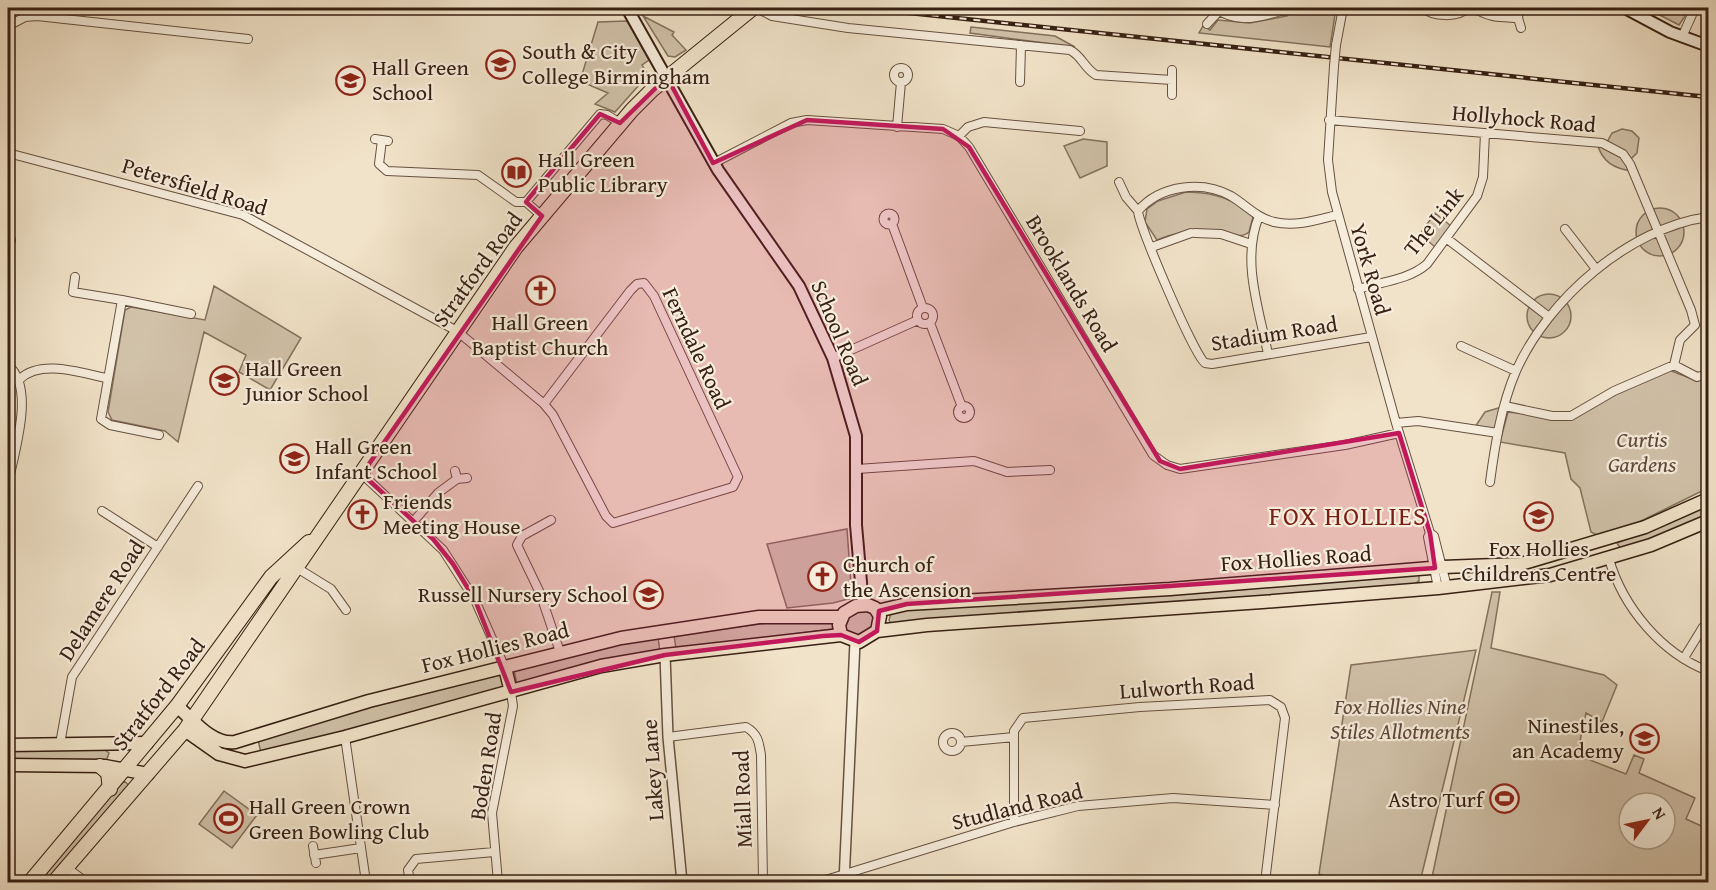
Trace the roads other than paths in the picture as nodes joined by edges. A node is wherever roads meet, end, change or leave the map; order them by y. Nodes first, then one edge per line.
1 (627, 8) edge
2 (755, 8) edge
3 (1343, 8) edge
4 (1423, 8) edge
5 (1468, 8) edge
6 (1475, 8) edge
7 (1519, 8) edge
8 (1625, 8) edge
9 (1695, 8) edge
10 (1217, 9) edge
11 (1285, 10) dead end
12 (1518, 18) junction
13 (1208, 24) dead end
14 (8, 26) edge
15 (1521, 28) dead end
16 (1682, 37) junction
17 (248, 39) dead end
18 (1021, 45) junction
19 (1708, 46) edge
20 (1172, 70) dead end
21 (667, 77) junction
22 (1172, 80) junction
23 (901, 82) dead end
24 (1020, 82) dead end
25 (1172, 94) dead end
26 (1329, 120) junction
27 (620, 123) junction
28 (897, 127) junction
29 (1068, 130) junction
30 (1080, 131) dead end
31 (1485, 133) junction
32 (959, 136) junction
33 (382, 140) dead end
34 (1066, 140) dead end
35 (8, 153) edge
36 (714, 163) junction
37 (1119, 182) dead end
38 (526, 202) junction
39 (1138, 211) junction
40 (542, 216) junction
41 (1259, 216) junction
42 (1337, 216) junction
43 (1708, 217) edge
44 (892, 224) dead end
45 (1565, 229) dead end
46 (1659, 233) junction
47 (1446, 238) junction
48 (12, 241) edge
49 (1251, 244) junction
50 (1152, 247) junction
51 (8, 252) edge
52 (1596, 269) junction
53 (75, 277) dead end
54 (1358, 289) junction
55 (122, 300) junction
56 (923, 308) junction
57 (191, 314) dead end
58 (1549, 317) junction
59 (918, 320) junction
60 (930, 323) junction
61 (457, 331) junction
62 (1371, 337) junction
63 (1461, 346) dead end
64 (1268, 354) junction
65 (833, 358) junction
66 (8, 365) edge
67 (1674, 365) junction
68 (1516, 371) junction
69 (1708, 374) edge
70 (106, 378) junction
71 (20, 379) junction
72 (544, 404) junction
73 (1505, 406) junction
74 (962, 407) dead end
75 (1396, 423) junction
76 (1398, 433) junction
77 (1498, 433) junction
78 (159, 435) dead end
79 (857, 469) junction
80 (1050, 470) dead end
81 (362, 474) junction
82 (467, 478) dead end
83 (1490, 482) dead end
84 (8, 484) edge
85 (198, 486) dead end
86 (1708, 499) edge
87 (102, 511) dead end
88 (551, 520) dead end
89 (1708, 521) edge
90 (413, 522) junction
91 (1604, 540) junction
92 (158, 548) junction
93 (1609, 559) junction
94 (292, 564) junction
95 (1439, 568) junction
96 (1443, 587) junction
97 (862, 605) junction
98 (346, 610) dead end
99 (877, 611) junction
100 (841, 617) junction
101 (1703, 627) dead end
102 (877, 631) junction
103 (662, 632) junction
104 (842, 635) junction
105 (855, 642) junction
106 (560, 652) junction
107 (665, 655) junction
108 (1684, 658) junction
109 (505, 668) junction
110 (1708, 671) edge
111 (511, 692) junction
112 (177, 706) junction
113 (189, 725) junction
114 (668, 736) junction
115 (253, 737) junction
116 (345, 737) junction
117 (1014, 737) junction
118 (961, 742) dead end
119 (108, 743) junction
120 (147, 743) junction
121 (60, 744) junction
122 (8, 746) edge
123 (257, 759) junction
124 (8, 765) edge
125 (103, 766) junction
126 (128, 768) junction
127 (148, 774) junction
128 (110, 789) junction
129 (1275, 805) junction
130 (1014, 822) junction
131 (361, 848) junction
132 (495, 852) junction
133 (314, 855) dead end
134 (67, 868) junction
135 (845, 878) edge
136 (32, 882) edge
137 (54, 882) edge
138 (86, 882) edge
139 (366, 882) edge
140 (410, 882) edge
141 (498, 882) edge
142 (682, 882) edge
143 (763, 882) edge
144 (819, 882) edge
145 (1265, 882) edge

1 - 21 main road, School Road
2 - 18 street
2 - 21 highway, Stratford Road
3 - 26 street, York Road, bridge
4 - 5 street
6 - 12 street
7 - 12 street
8 - 16 main road
9 - 16 street
10 - 11 street
10 - 13 street
12 - 15 street
14 - 17 street
16 - 19 main road
18 - 22 street
18 - 24 street
20 - 22 street
21 - 27 highway, Stratford Road
21 - 36 main road, School Road
22 - 25 street
23 - 28 street
26 - 31 street, Hollyhock Road
26 - 42 street, York Road
27 - 38 street
27 - 40 highway, Stratford Road
28 - 32 street
28 - 36 street
29 - 30 street
29 - 32 street
29 - 34 street
31 - 46 street, Hollyhock Road
31 - 47 street, The Link
32 - 76 street, Brooklands Road
33 - 38 street
35 - 61 street, Petersfield Road
36 - 65 main road, School Road
37 - 39 street, Stadium Road
38 - 40 street
39 - 41 street
39 - 50 street, Stadium Road
40 - 61 highway, Stratford Road
41 - 42 street
41 - 49 street
42 - 54 street, York Road
43 - 46 street
44 - 56 street
45 - 52 street
46 - 52 street
46 - 67 street, Hollyhock Road
47 - 54 street, The Link
47 - 58 street
48 - 51 street
49 - 50 street
49 - 64 street
50 - 64 street, Stadium Road
52 - 58 street
53 - 55 street
54 - 62 street, York Road
55 - 57 street
55 - 70 street
56 - 59 street
56 - 60 street
58 - 68 street
59 - 60 street
59 - 65 street
60 - 74 street
61 - 72 street, Petersfield Road
61 - 81 highway, Stratford Road
62 - 64 street, Stadium Road
62 - 75 street, York Road
63 - 68 street
65 - 79 main road, School Road
66 - 71 street
67 - 69 street
67 - 73 street
68 - 73 street
70 - 71 street
70 - 78 street
71 - 84 street
72 - 72 street, Ferndale Road
73 - 77 street
75 - 76 street, York Road
75 - 77 street
76 - 95 street, York Road
77 - 83 street
79 - 80 street
79 - 97 main road, School Road
81 - 90 street
81 - 94 highway, Stratford Road
82 - 90 street
85 - 92 street, Delamere Road
86 - 91 main road, Fox Hollies Road
87 - 92 street
88 - 106 street
89 - 93 main road, Fox Hollies Road
90 - 109 street
91 - 93 main road
91 - 95 main road, Fox Hollies Road
92 - 121 street, Delamere Road
93 - 96 main road, Fox Hollies Road
93 - 108 street
94 - 98 street
94 - 112 highway, Stratford Road
94 - 113 highway, Stratford Road
95 - 96 street, York Road
95 - 99 main road, Fox Hollies Road
96 - 102 main road, Fox Hollies Road
97 - 99 main road
97 - 100 main road
99 - 102 main road
100 - 103 main road, Fox Hollies Road
100 - 104 main road
101 - 108 street
102 - 105 main road
103 - 106 main road, Fox Hollies Road
103 - 107 main road
104 - 105 main road
104 - 107 main road, Fox Hollies Road
105 - 135 street
106 - 109 main road, Fox Hollies Road
107 - 111 main road, Fox Hollies Road
107 - 114 street, Lakey Lane
108 - 110 street
109 - 111 main road
109 - 115 main road, Fox Hollies Road
111 - 116 main road, Fox Hollies Road
111 - 132 street, Boden Road
112 - 113 main road, Fox Hollies Road
112 - 120 highway, Stratford Road
113 - 115 main road, Fox Hollies Road
113 - 123 main road, Fox Hollies Road
113 - 127 highway, Stratford Road
114 - 142 street, Lakey Lane
114 - 143 street, Miall Road
115 - 123 main road
116 - 123 main road, Fox Hollies Road
116 - 131 street
117 - 118 street
117 - 129 street, Lulworth Road
117 - 130 street
119 - 120 main road
119 - 121 main road
119 - 125 main road
120 - 126 highway, Stratford Road
121 - 122 main road
124 - 125 main road
125 - 126 main road
125 - 128 highway
126 - 127 main road
126 - 128 highway, Stratford Road
127 - 134 highway, Stratford Road
128 - 136 highway, Stratford Road
129 - 130 street, Studland Road
129 - 145 street, Lulworth Road
130 - 135 street, Studland Road
131 - 133 street
131 - 139 street
132 - 140 street
132 - 141 street, Boden Road
134 - 137 highway, Stratford Road
134 - 138 street
135 - 144 street

